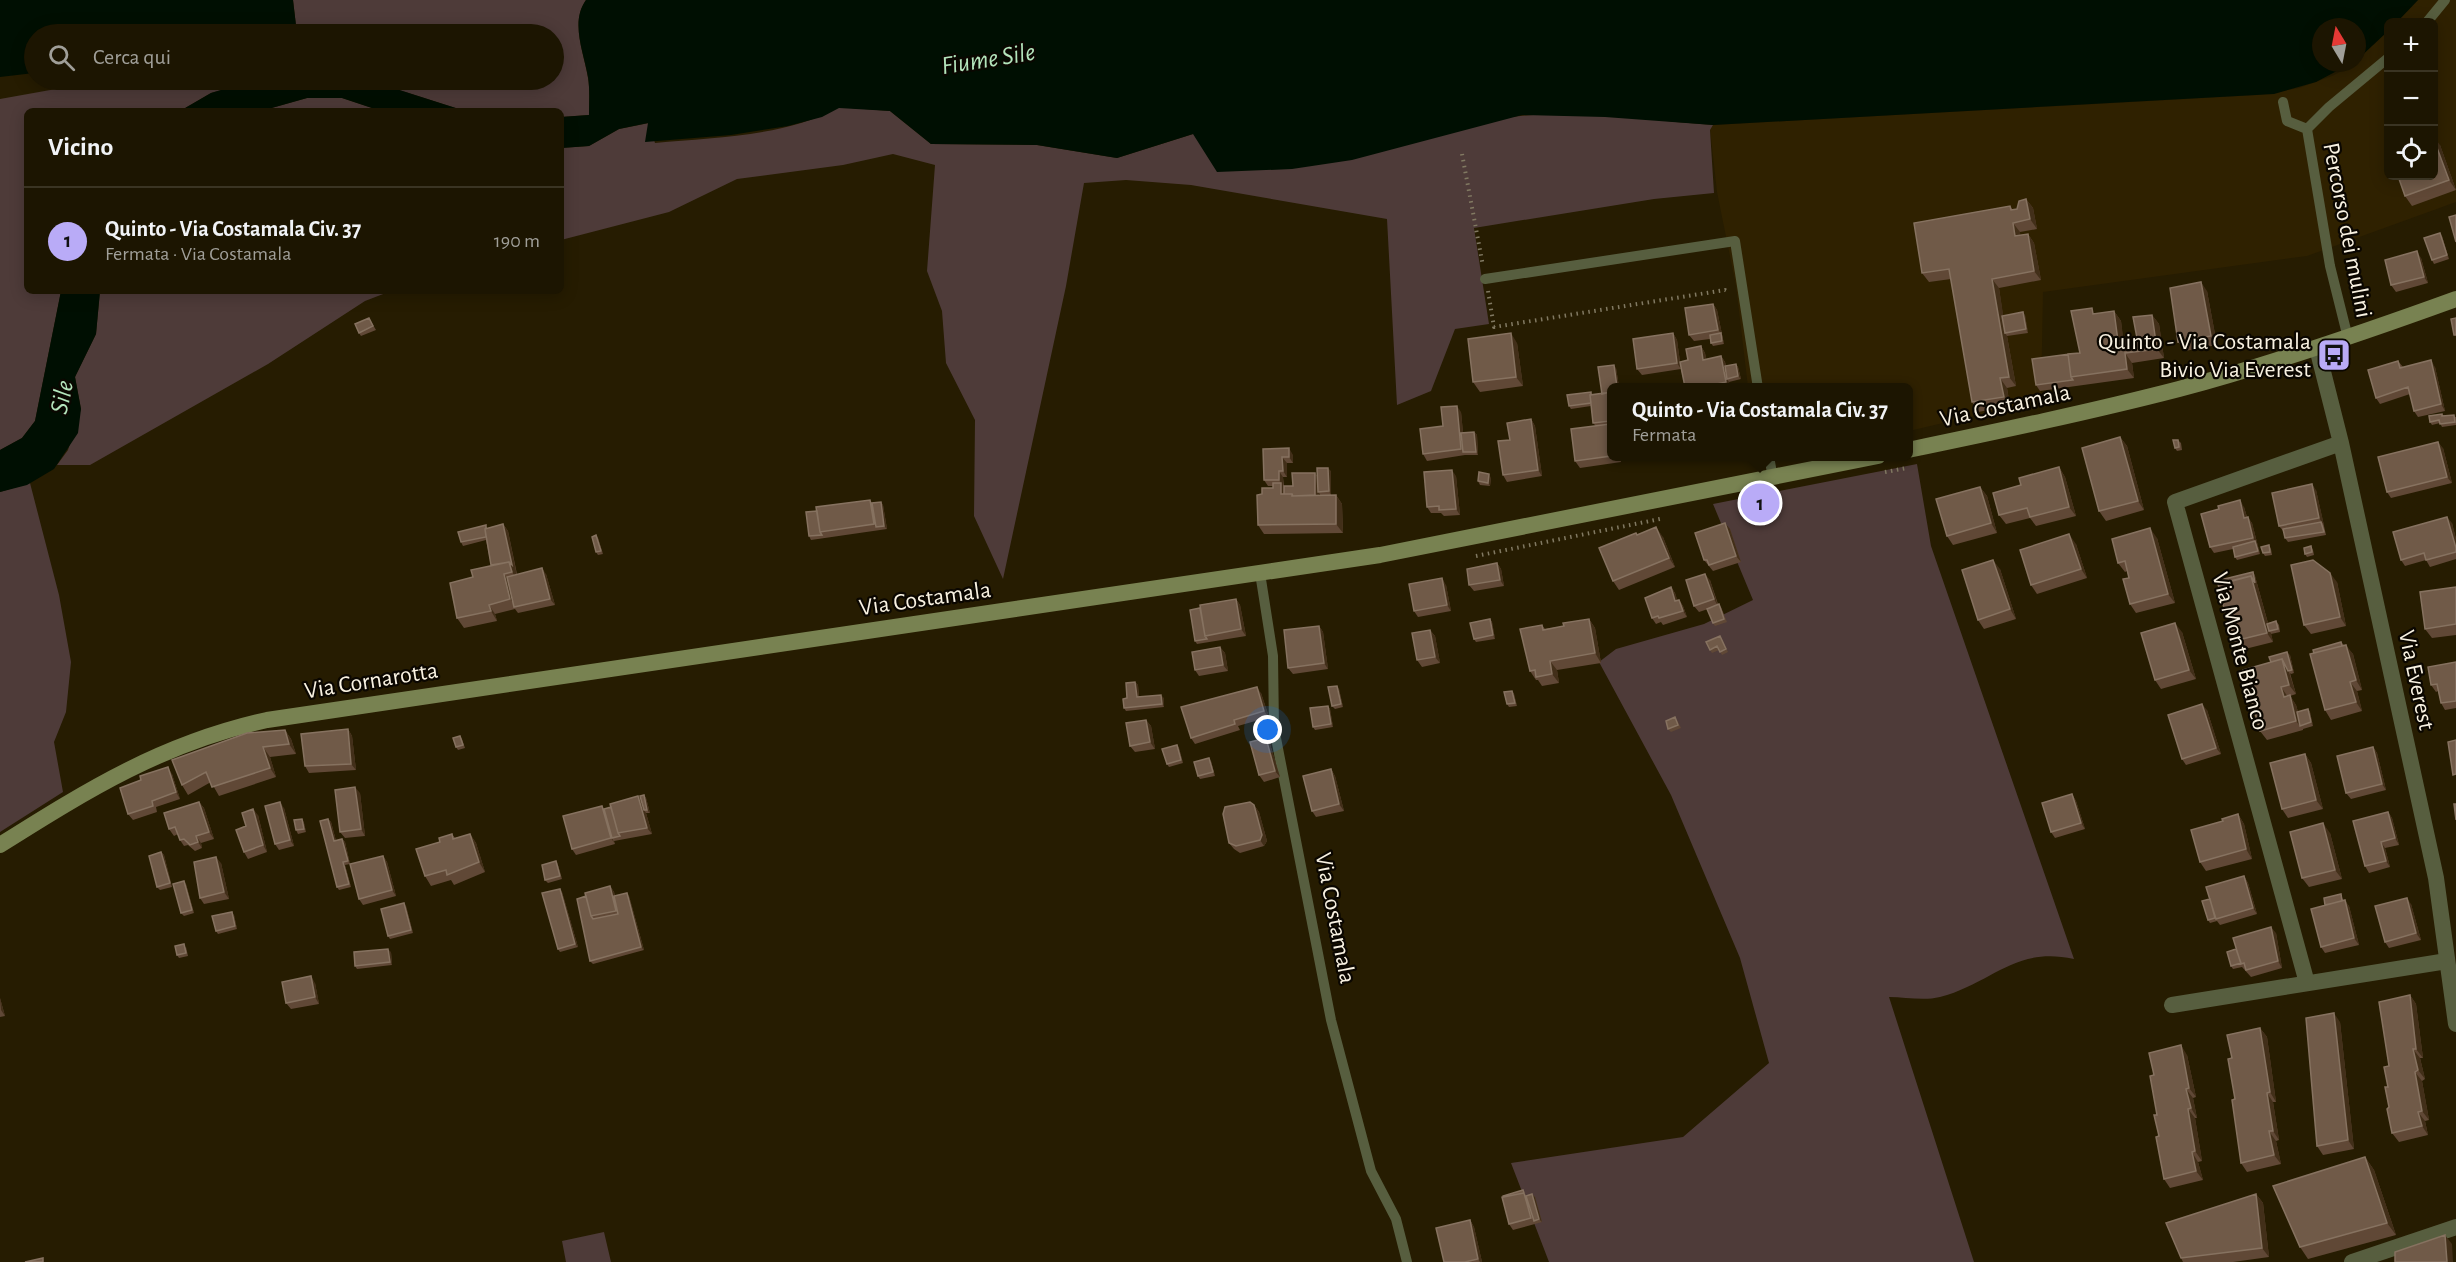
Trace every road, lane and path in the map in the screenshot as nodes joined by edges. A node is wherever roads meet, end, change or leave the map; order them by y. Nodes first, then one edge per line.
1 (2445, 0) edge
2 (2430, 18) edge
3 (2384, 61) edge
4 (2283, 102) dead end
5 (2307, 129) junction
6 (1485, 279) dead end
7 (2456, 299) edge
8 (2348, 338) junction
9 (2317, 348) junction
10 (1757, 383) edge
11 (2341, 444) junction
12 (1913, 449) edge
13 (1770, 461) edge
14 (1855, 461) edge
15 (1773, 479) junction
16 (1260, 573) junction
17 (776, 644) joint
18 (0, 845) edge
19 (2447, 960) junction
20 (2307, 983) junction
21 (2172, 1005) dead end
22 (2456, 1024) edge
23 (2456, 1227) edge
24 (1407, 1262) edge
25 (2352, 1262) edge

1 - 2 lane
3 - 5 lane
4 - 5 lane
5 - 8 lane, Percorso dei mulini
6 - 10 lane
7 - 8 main road, Via Costamala
8 - 9 main road, Via Costamala
9 - 11 street, Via Everest
9 - 12 main road, Via Costamala
11 - 19 street, Via Everest
11 - 20 street, Via Monte Bianco
13 - 15 lane
14 - 15 main road, Via Costamala
15 - 16 main road, Via Costamala
16 - 17 main road, Via Costamala
16 - 24 lane, Via Costamala
17 - 18 main road, Via Cornarotta
19 - 20 street
19 - 22 street, Via Everest
20 - 21 street
23 - 25 street

